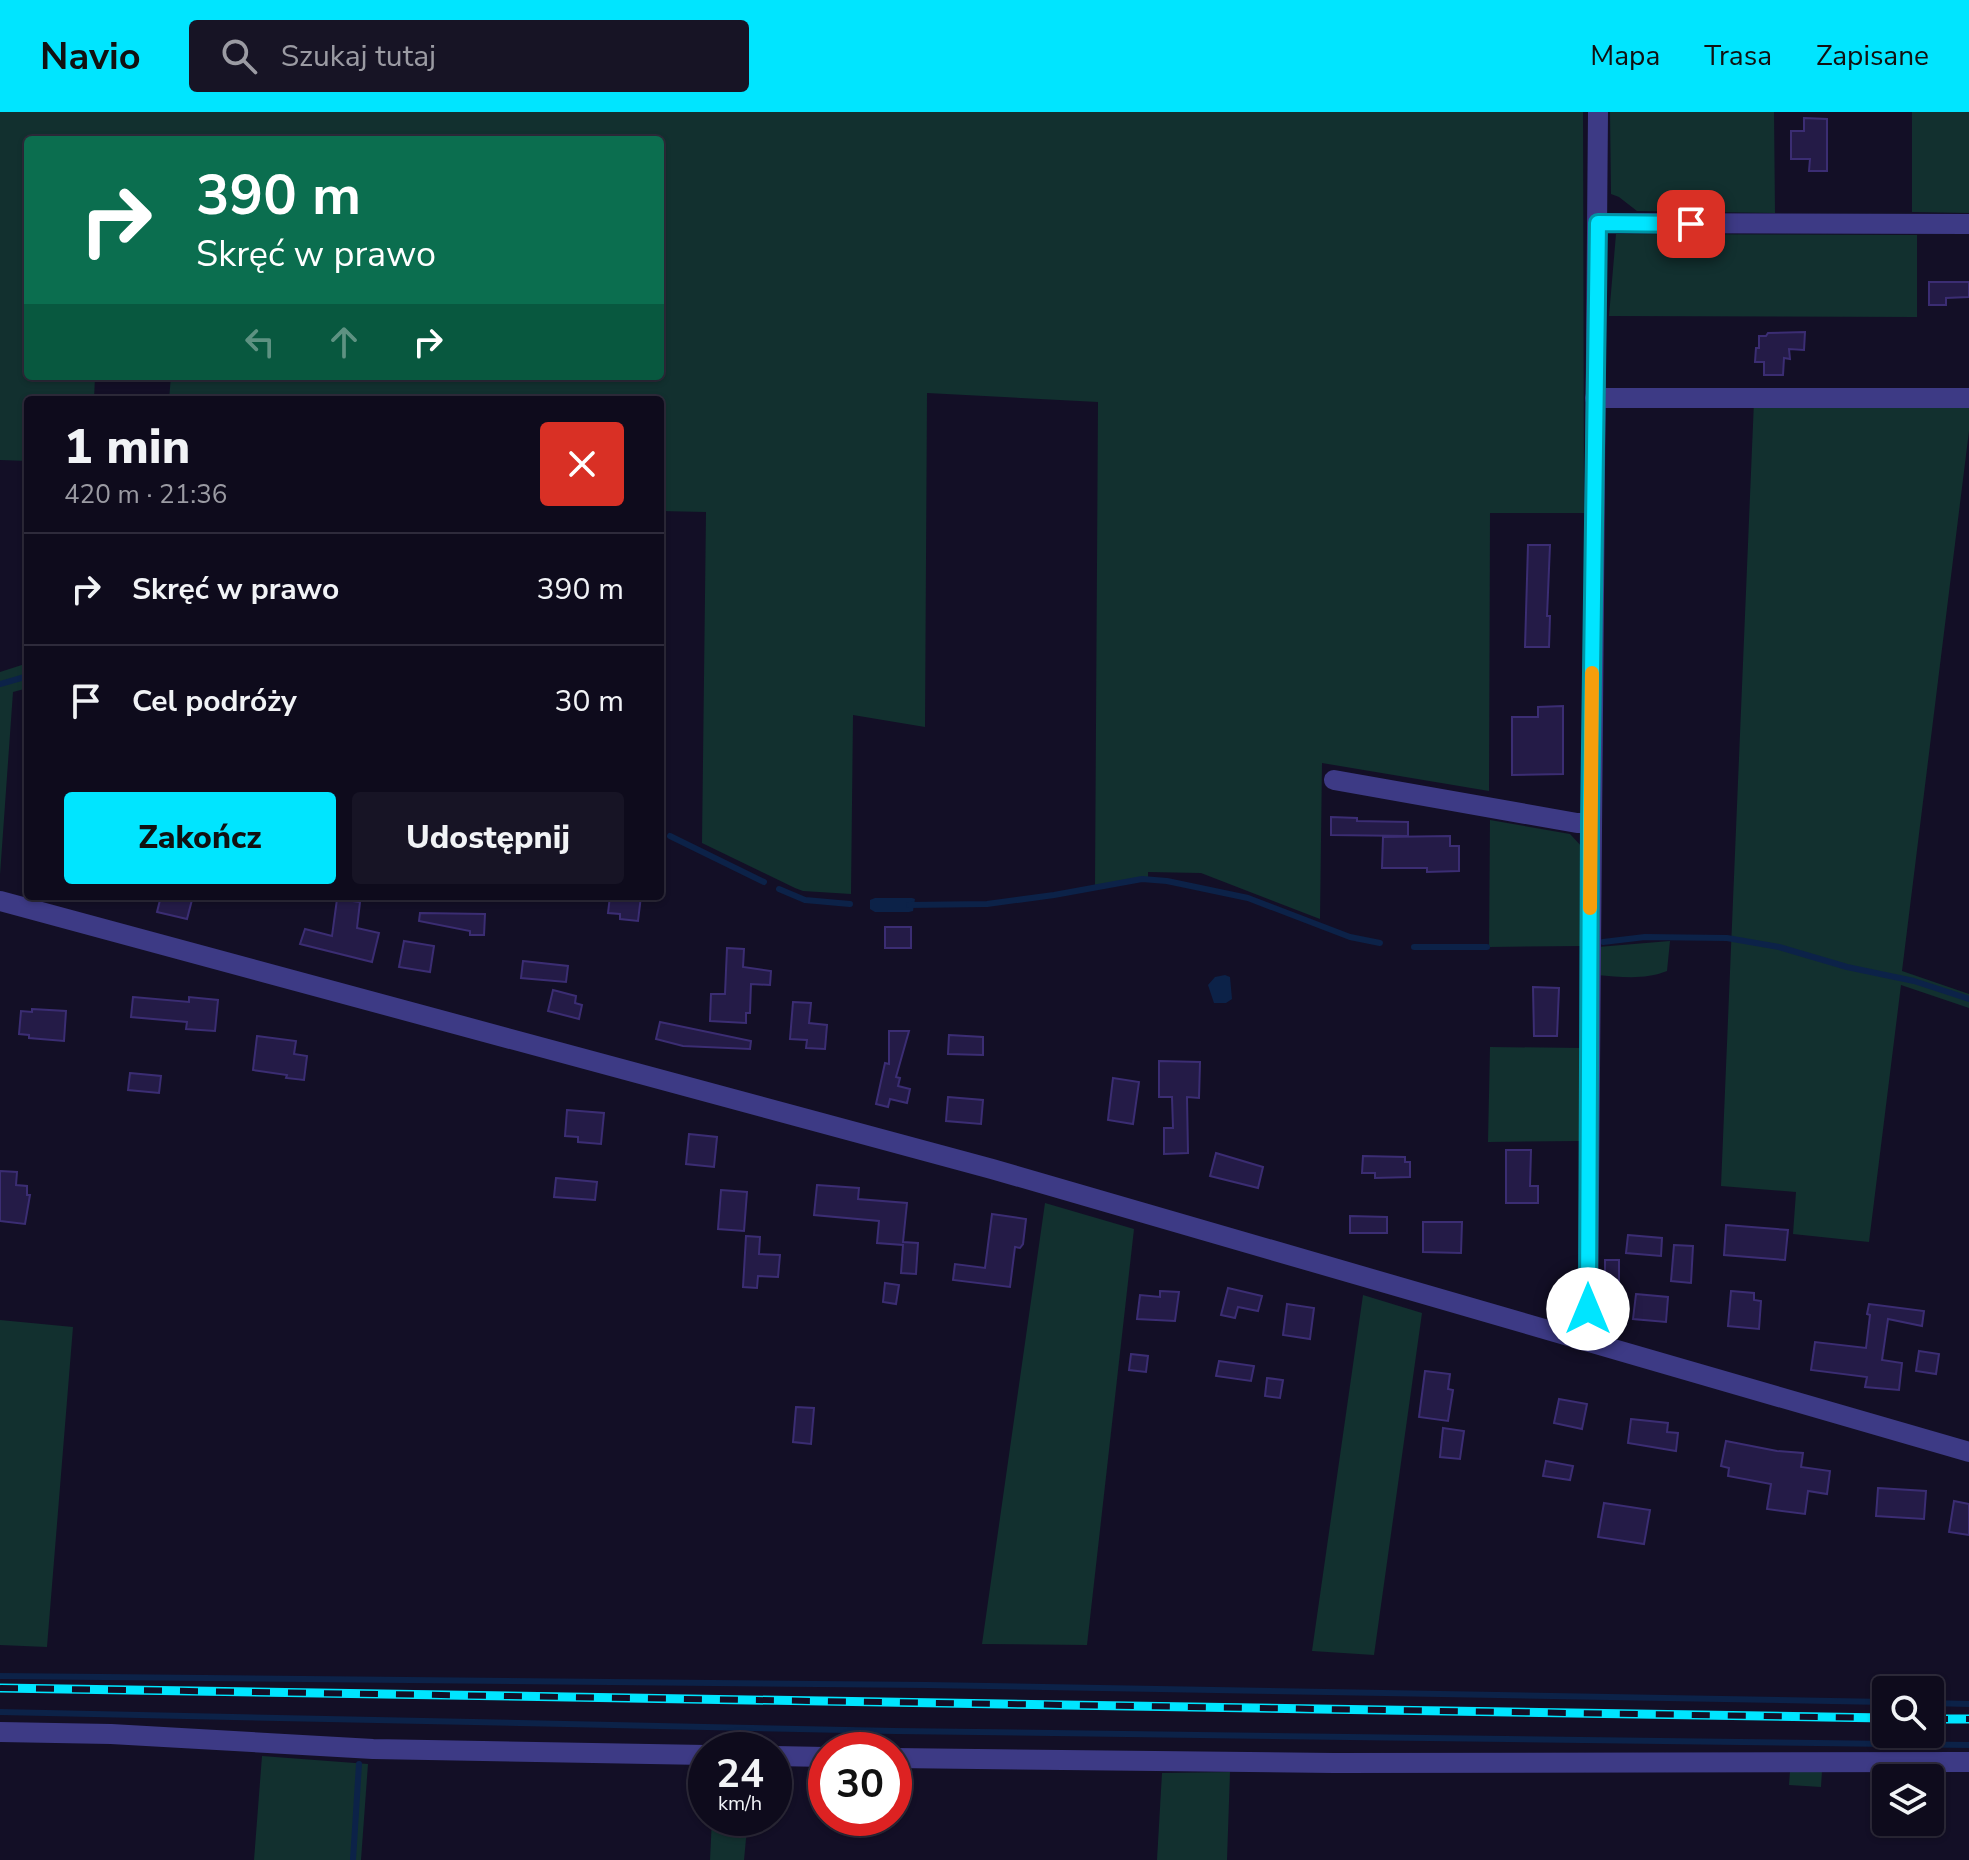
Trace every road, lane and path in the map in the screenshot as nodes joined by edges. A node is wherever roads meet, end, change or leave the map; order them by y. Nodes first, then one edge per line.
1 (1598, 112) edge
2 (1598, 223) junction
3 (1969, 224) edge
4 (1595, 398) junction
5 (1969, 398) edge
6 (1334, 780) dead end
7 (1590, 823) junction
8 (0, 901) edge
9 (1579, 1340) junction
10 (1969, 1452) edge
11 (0, 1732) edge
12 (688, 1755) edge
13 (912, 1758) edge
14 (1969, 1762) edge

1 - 2 street
2 - 3 street
2 - 4 street
4 - 5 street
4 - 7 street
6 - 7 street
7 - 9 street
8 - 9 street
9 - 10 street
11 - 12 street
13 - 14 street

